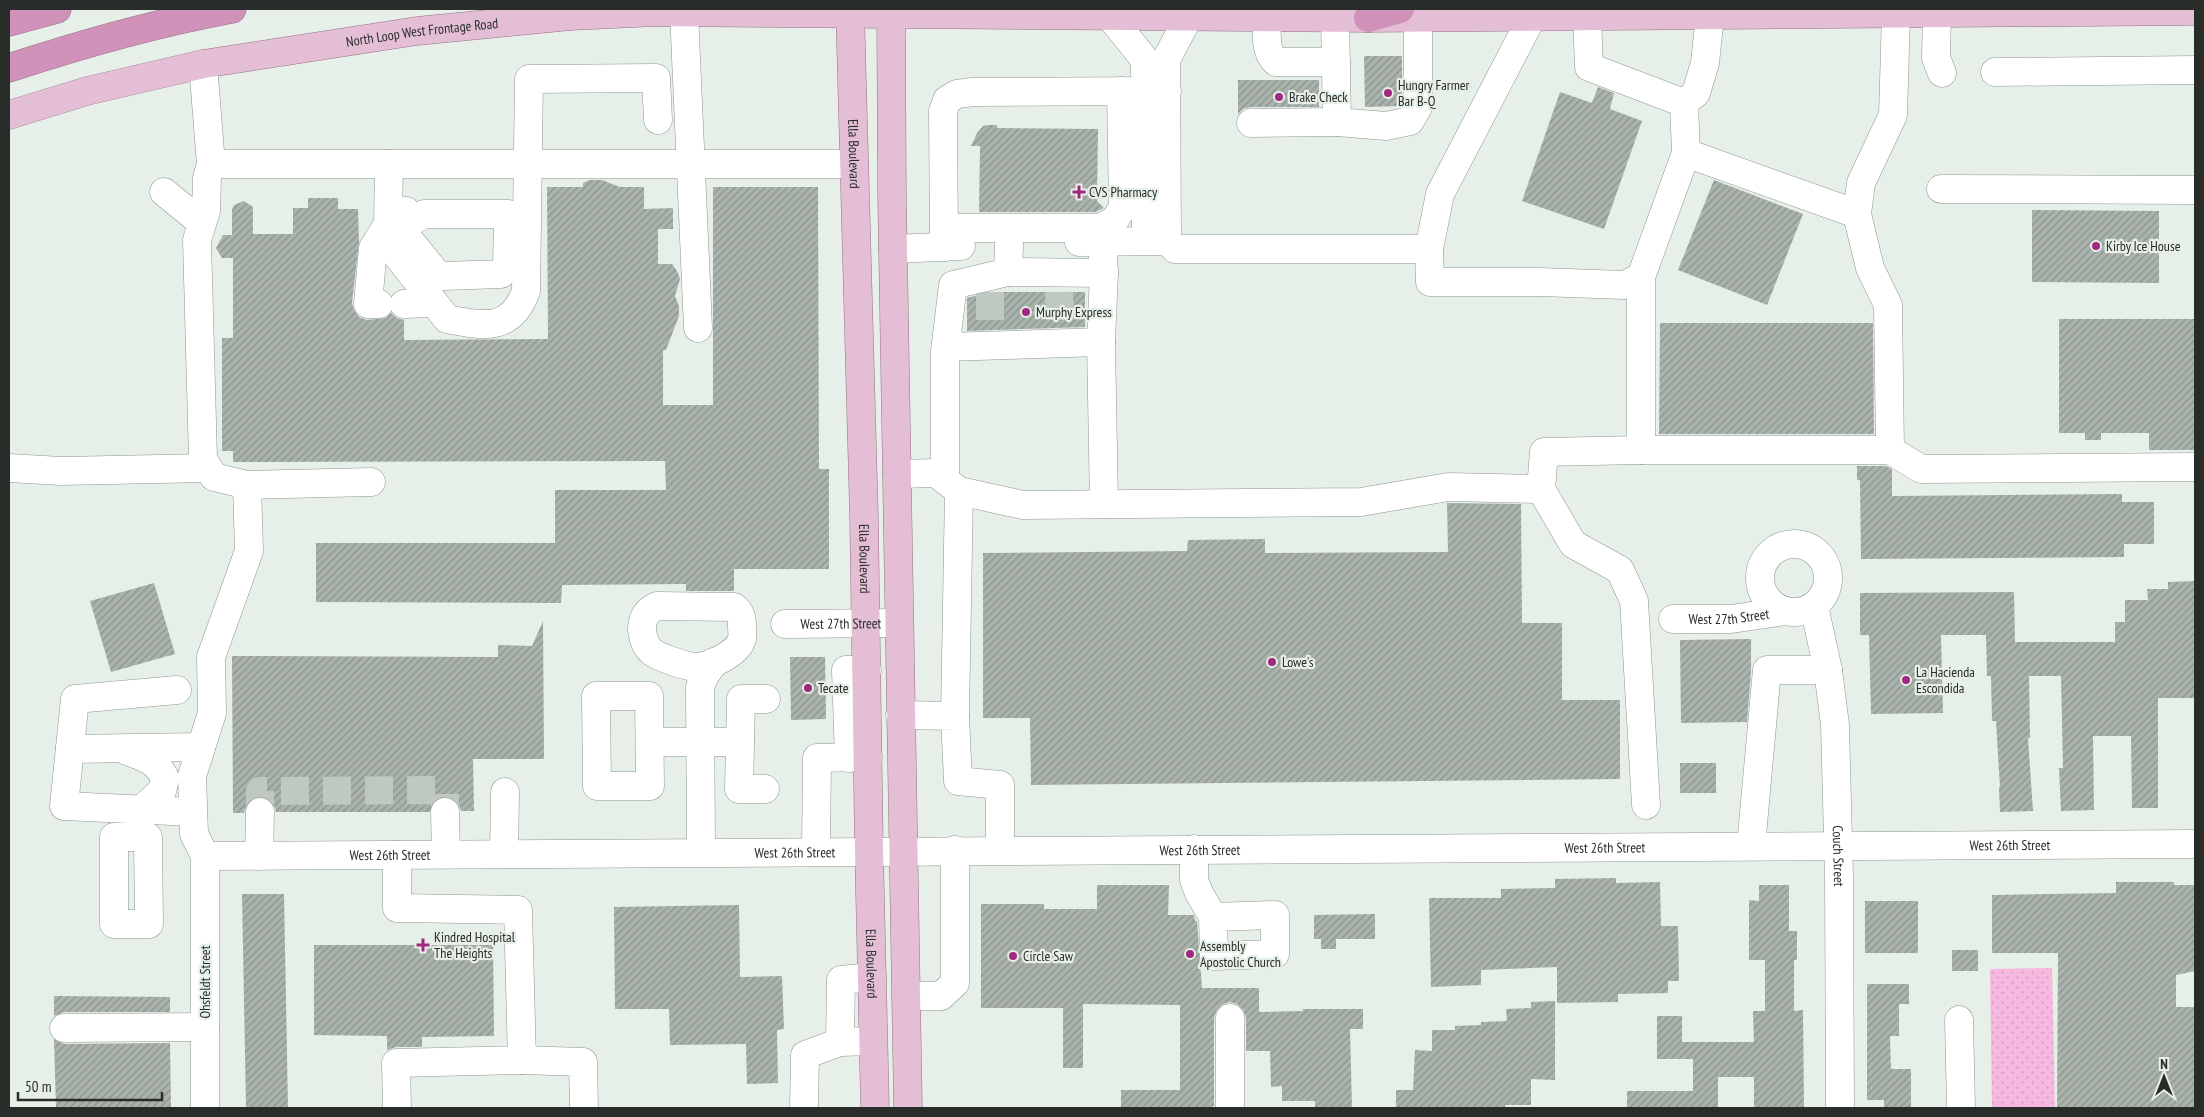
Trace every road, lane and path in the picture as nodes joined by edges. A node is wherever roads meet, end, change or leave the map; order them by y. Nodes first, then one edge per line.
1 (57, 9) edge
2 (232, 9) edge
3 (732, 10) edge
4 (850, 11) edge
5 (891, 11) edge
6 (971, 11) edge
7 (2195, 11) edge
8 (684, 12) junction
9 (1409, 13) edge
10 (1936, 13) junction
11 (1896, 14) junction
12 (1109, 15) junction
13 (1710, 15) junction
14 (1189, 16) junction
15 (1267, 16) junction
16 (1532, 16) junction
17 (1586, 16) junction
18 (1335, 18) junction
19 (1368, 18) joint
20 (9, 22) edge
21 (1336, 62) junction
22 (204, 64) junction
23 (9, 68) edge
24 (2195, 70) edge
25 (1942, 72) dead end
26 (1995, 72) dead end
27 (1144, 91) junction
28 (1684, 103) junction
29 (9, 115) edge
30 (658, 120) dead end
31 (1337, 122) junction
32 (1251, 123) dead end
33 (1686, 153) junction
34 (211, 164) junction
35 (518, 164) junction
36 (691, 164) junction
37 (854, 164) junction
38 (389, 170) junction
39 (1941, 189) dead end
40 (2195, 190) edge
41 (164, 192) dead end
42 (508, 214) junction
43 (1857, 214) junction
44 (202, 223) junction
45 (397, 224) junction
46 (944, 237) junction
47 (1157, 240) junction
48 (1103, 242) junction
49 (1009, 245) junction
50 (893, 249) junction
51 (1429, 249) junction
52 (1104, 273) junction
53 (1642, 277) junction
54 (996, 280) junction
55 (434, 303) junction
56 (698, 328) dead end
57 (1101, 342) junction
58 (946, 347) junction
59 (1642, 450) junction
60 (1890, 450) junction
61 (2195, 467) edge
62 (9, 468) edge
63 (208, 468) junction
64 (896, 474) junction
65 (371, 482) dead end
66 (246, 485) junction
67 (952, 485) junction
68 (1541, 489) junction
69 (1104, 504) junction
70 (1814, 606) junction
71 (1786, 611) junction
72 (1673, 619) dead end
73 (899, 623) junction
74 (785, 624) dead end
75 (866, 624) junction
76 (675, 661) junction
77 (714, 662) junction
78 (1828, 670) junction
79 (177, 690) dead end
80 (766, 699) dead end
81 (900, 715) junction
82 (955, 716) junction
83 (650, 742) dead end
84 (692, 742) junction
85 (740, 742) junction
86 (201, 747) junction
87 (70, 748) junction
88 (118, 748) junction
89 (858, 758) junction
90 (765, 789) dead end
91 (505, 792) dead end
92 (1646, 805) dead end
93 (134, 809) junction
94 (193, 812) junction
95 (260, 812) tunnel mouth
96 (445, 812) tunnel mouth
97 (130, 837) dead end
98 (2195, 844) edge
99 (1751, 846) junction
100 (1838, 846) junction
101 (1194, 849) junction
102 (955, 850) junction
103 (1000, 850) junction
104 (816, 851) junction
105 (869, 851) junction
106 (903, 851) junction
107 (693, 852) junction
108 (446, 854) junction
109 (504, 854) junction
110 (397, 855) junction
111 (205, 856) junction
112 (259, 856) junction
113 (1213, 916) dead end
114 (872, 977) junction
115 (906, 996) junction
116 (1230, 1018) dead end
117 (1959, 1020) dead end
118 (205, 1027) junction
119 (64, 1028) dead end
120 (874, 1041) junction
121 (840, 1042) junction
122 (522, 1060) junction
123 (205, 1108) edge
124 (397, 1108) edge
125 (584, 1108) edge
126 (804, 1108) edge
127 (875, 1108) edge
128 (908, 1108) edge
129 (1230, 1108) edge
130 (1840, 1108) edge
131 (1961, 1108) edge

1 - 20 highway
2 - 23 highway
3 - 4 main road, North Loop West Frontage Road
3 - 8 main road, North Loop West Frontage Road
4 - 5 main road, North Loop West Frontage Road
4 - 37 main road, Ella Boulevard
5 - 6 main road, North Loop West Frontage Road
5 - 50 main road
6 - 12 main road, North Loop West Frontage Road
7 - 10 main road
8 - 22 main road, North Loop West Frontage Road
8 - 36 street
9 - 16 main road
9 - 19 highway
9 - 31 street
10 - 11 main road
10 - 25 street
11 - 13 main road
11 - 43 street
12 - 14 main road, North Loop West Frontage Road
12 - 27 street
13 - 17 main road
13 - 28 street
14 - 15 main road, North Loop West Frontage Road
14 - 27 street
15 - 18 main road, North Loop West Frontage Road
15 - 21 street
16 - 17 main road
16 - 51 street
17 - 28 street
18 - 19 main road, North Loop West Frontage Road
18 - 21 street
21 - 31 street
22 - 29 main road, North Loop West Frontage Road
22 - 34 street
24 - 26 street
27 - 46 street
27 - 46 street
27 - 47 street
28 - 33 street
30 - 35 street
31 - 32 street
33 - 43 street
33 - 53 street
34 - 38 street
34 - 44 street
35 - 36 street
35 - 38 street
35 - 42 street
35 - 55 street
36 - 37 street
36 - 56 street
37 - 75 main road, Ella Boulevard
38 - 45 street
39 - 40 street
41 - 44 street
42 - 45 street
42 - 45 street
43 - 60 street
44 - 63 street
45 - 55 street
45 - 55 street
46 - 49 street
46 - 50 street
47 - 48 street
47 - 51 street
48 - 49 street
48 - 52 street
49 - 54 street
50 - 64 main road
51 - 53 street
52 - 54 street
52 - 57 street
53 - 59 street
54 - 58 street
57 - 58 street
57 - 69 street
58 - 67 street
59 - 60 street
59 - 68 street
60 - 61 street
62 - 63 street
63 - 66 street
64 - 67 street
64 - 73 main road
65 - 66 street
66 - 86 street
67 - 69 street
67 - 82 street
68 - 69 street
68 - 92 street
70 - 71 street
70 - 71 street
70 - 78 street, Couch Street
71 - 72 street, West 27th Street
73 - 75 street, West 27th Street
73 - 81 main road
74 - 75 street, West 27th Street
75 - 89 main road, Ella Boulevard
76 - 77 street
76 - 77 street
76 - 84 street
77 - 84 street
78 - 99 street
78 - 100 street, Couch Street
79 - 87 street
80 - 85 street
81 - 82 street
81 - 106 main road
82 - 103 street
83 - 84 street
84 - 85 street
84 - 107 street
85 - 90 street
86 - 88 street
86 - 94 street
87 - 88 street
87 - 93 street
88 - 93 street
89 - 104 street
89 - 105 main road, Ella Boulevard
91 - 109 street
93 - 94 street
93 - 97 street
94 - 111 street
95 - 112 street
96 - 108 street
98 - 100 street, West 26th Street
99 - 100 street, West 26th Street
99 - 101 street, West 26th Street
100 - 130 street, Couch Street
101 - 103 street, West 26th Street
101 - 113 street
102 - 103 street, West 26th Street
102 - 106 street, West 26th Street
102 - 115 street
104 - 105 street, West 26th Street
104 - 107 street, West 26th Street
105 - 106 street, West 26th Street
105 - 114 main road, Ella Boulevard
106 - 115 main road
107 - 109 street, West 26th Street
108 - 109 street, West 26th Street
108 - 110 street, West 26th Street
110 - 112 street, West 26th Street
110 - 122 street
111 - 112 street, West 26th Street
111 - 118 street, Ohsfeldt Street
114 - 120 main road, Ella Boulevard
114 - 121 street
115 - 128 main road
116 - 129 street
117 - 131 street
118 - 119 street
118 - 123 street, Ohsfeldt Street
120 - 121 street
120 - 127 main road, Ella Boulevard
121 - 126 street
122 - 124 street
122 - 125 street

